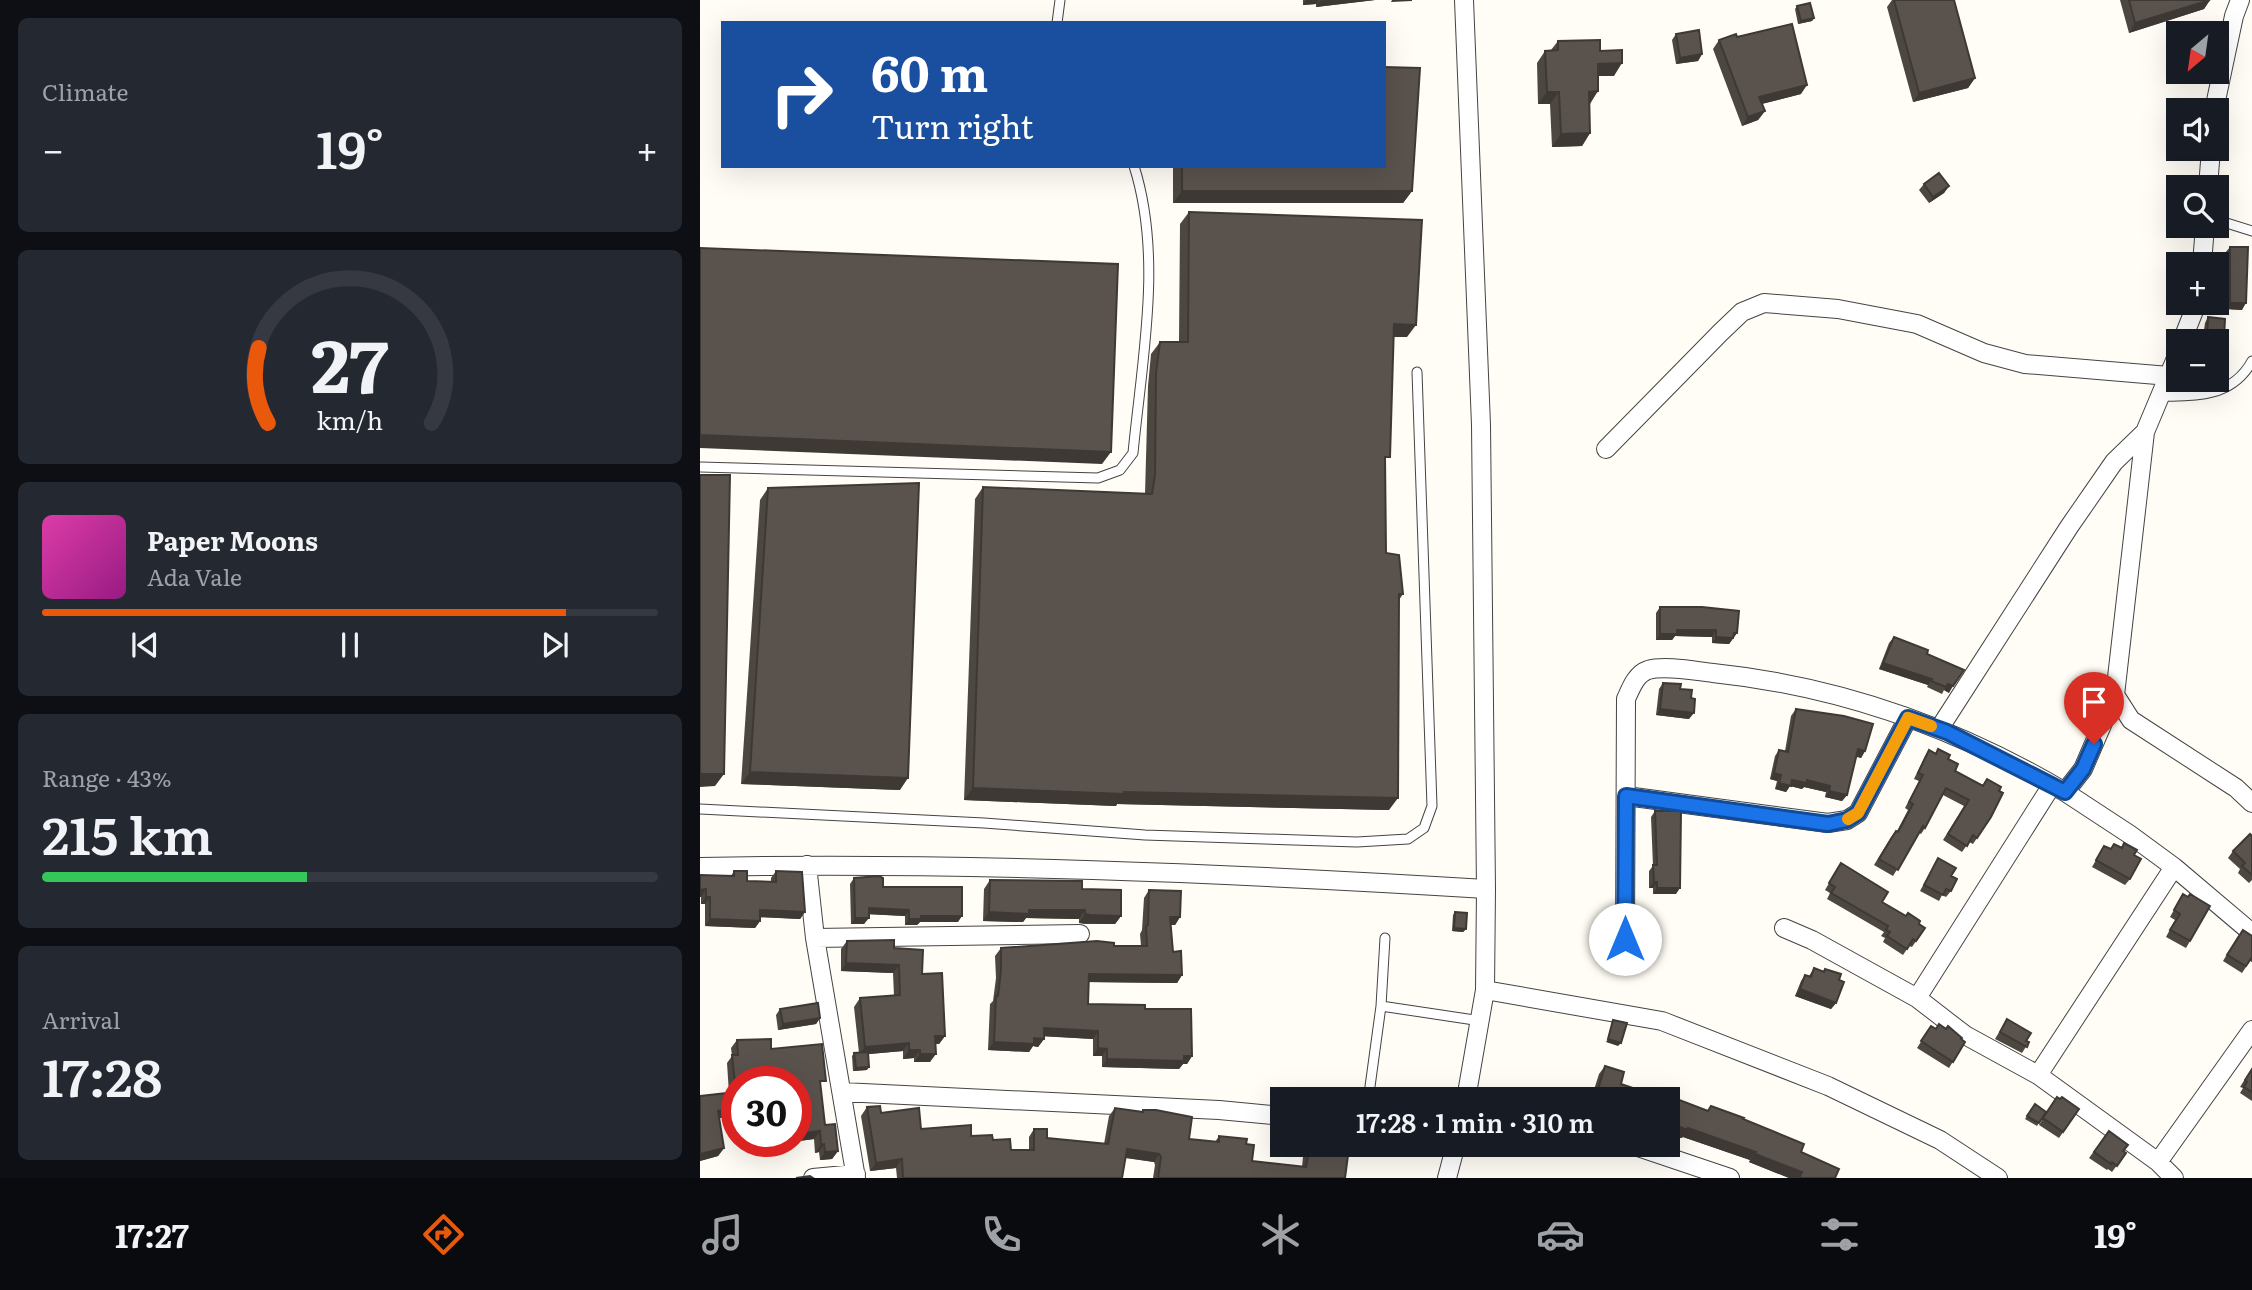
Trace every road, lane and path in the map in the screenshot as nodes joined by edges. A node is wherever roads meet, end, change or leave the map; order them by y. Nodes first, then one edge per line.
1 (1060, 0) edge
2 (1464, 0) edge
3 (2241, 0) edge
4 (1057, 21) edge
5 (2217, 98) edge
6 (1135, 168) edge
7 (2229, 224) edge
8 (2252, 231) edge
9 (2252, 361) edge
10 (1417, 372) dead end
11 (2166, 376) edge
12 (2166, 384) edge
13 (2161, 396) junction
14 (2145, 432) junction
15 (1606, 449) dead end
16 (700, 467) edge
17 (2115, 695) junction
18 (1908, 718) junction
19 (1939, 729) junction
20 (2059, 788) junction
21 (1626, 796) junction
22 (2252, 803) edge
23 (700, 809) edge
24 (807, 865) junction
25 (700, 866) edge
26 (2174, 867) junction
27 (1486, 888) junction
28 (1784, 928) dead end
29 (2252, 933) edge
30 (1080, 934) dead end
31 (815, 938) junction
32 (1385, 939) dead end
33 (1625, 939) dead end
34 (1485, 990) junction
35 (1917, 998) junction
36 (1381, 1006) junction
37 (1481, 1021) junction
38 (2252, 1030) edge
39 (2038, 1075) junction
40 (1369, 1087) edge
41 (1468, 1087) edge
42 (842, 1092) junction
43 (1270, 1115) edge
44 (1453, 1157) edge
45 (1668, 1157) edge
46 (2158, 1162) junction
47 (856, 1176) edge
48 (813, 1178) edge
49 (1447, 1178) edge
50 (1730, 1178) edge
51 (1998, 1178) edge
52 (2174, 1178) edge

1 - 4 lane
2 - 27 street
3 - 5 street
6 - 16 lane
7 - 8 lane
9 - 13 lane
10 - 23 lane
11 - 15 street
12 - 13 street
13 - 14 street
14 - 17 street
14 - 19 street
17 - 20 street
17 - 22 street
18 - 19 street
18 - 21 street
18 - 21 street
19 - 20 street
20 - 26 street
20 - 35 street
21 - 33 street
24 - 25 street
24 - 27 street
24 - 31 street
26 - 29 street
26 - 39 street
27 - 34 street
28 - 35 street
30 - 31 street
31 - 42 street
32 - 36 lane
34 - 37 street
34 - 51 street
35 - 39 street
36 - 37 lane
36 - 40 lane
37 - 41 street
38 - 46 street
39 - 46 street
42 - 43 street
42 - 47 street
44 - 49 street
45 - 50 street
46 - 52 street
47 - 48 street

